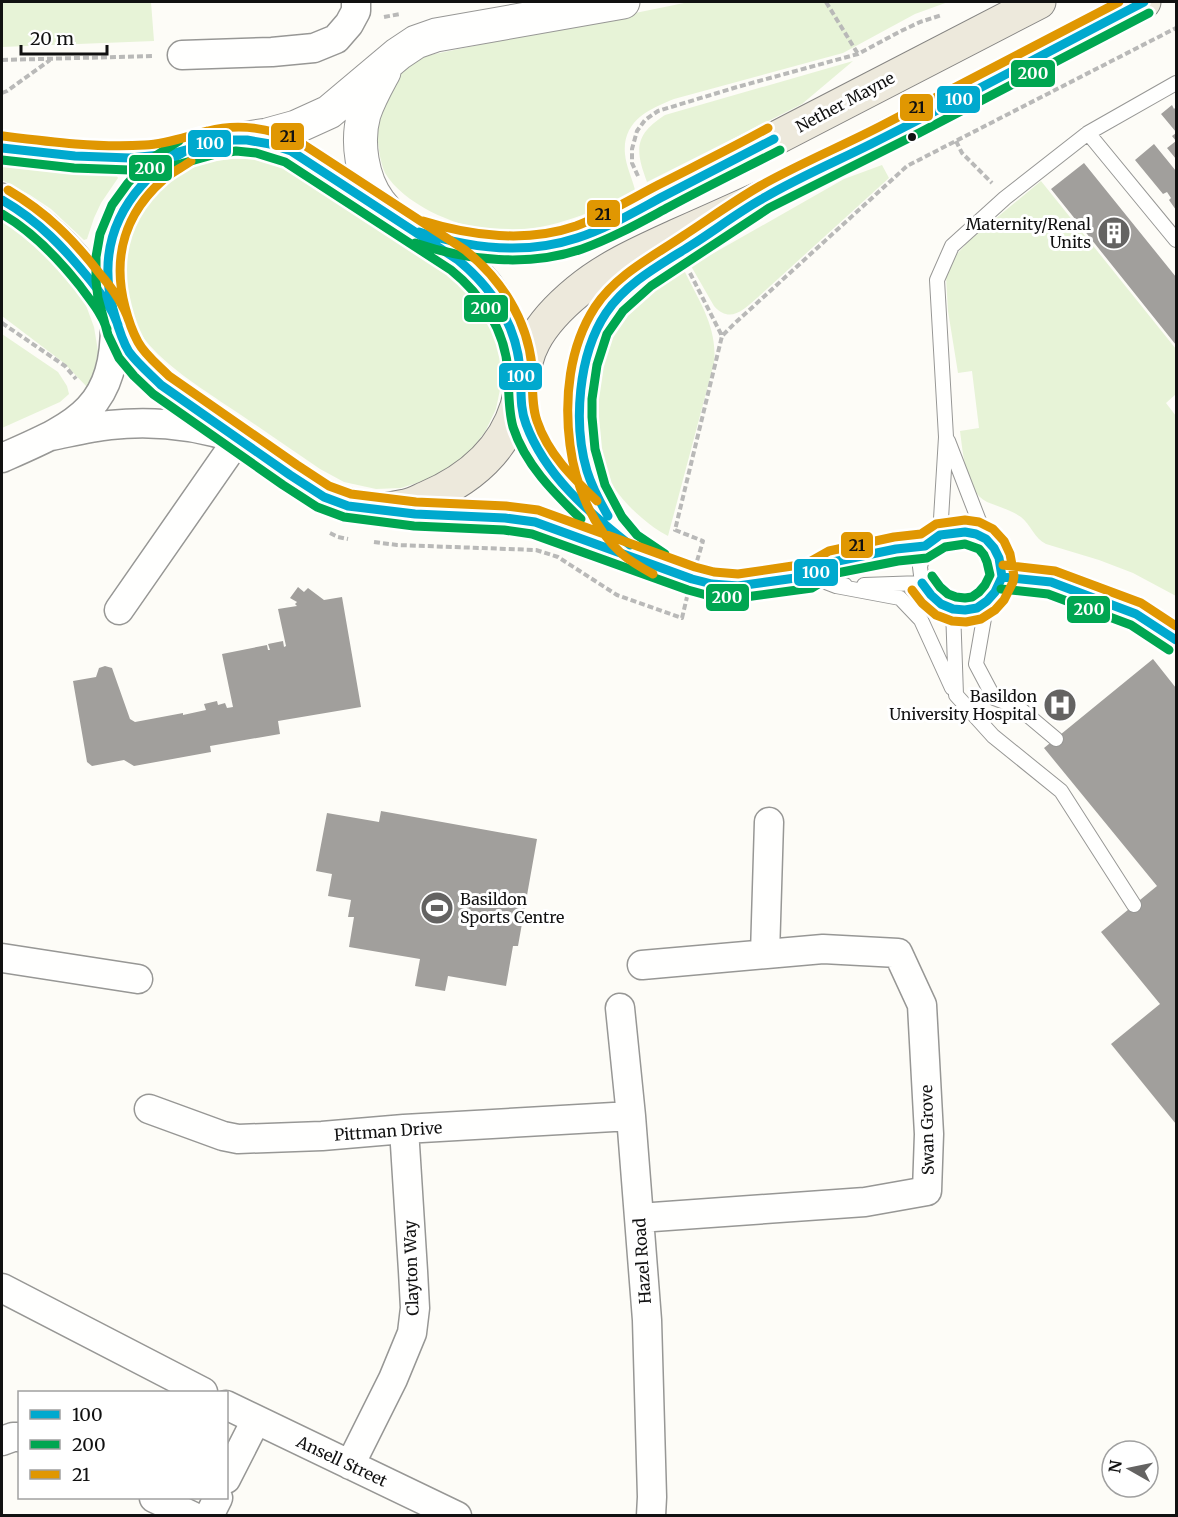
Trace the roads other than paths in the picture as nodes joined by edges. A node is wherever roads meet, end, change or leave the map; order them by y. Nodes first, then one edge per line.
1 (356, 2) edge
2 (623, 2) edge
3 (1039, 2) edge
4 (1144, 2) edge
5 (398, 54) junction
6 (182, 56) road end
7 (1176, 82) edge
8 (1088, 133) junction
9 (240, 139) junction
10 (2, 148) edge
11 (185, 151) junction
12 (772, 192) junction
13 (2, 200) edge
14 (401, 223) junction
15 (1176, 240) edge
16 (115, 317) junction
17 (521, 385) junction
18 (51, 436) junction
19 (946, 437) junction
20 (238, 439) junction
21 (2, 458) edge
22 (375, 510) junction
23 (940, 535) junction
24 (986, 539) junction
25 (630, 545) junction
26 (925, 546) junction
27 (671, 571) junction
28 (810, 576) junction
29 (1002, 577) junction
30 (922, 583) junction
31 (836, 585) junction
32 (987, 601) junction
33 (953, 609) junction
34 (119, 610) dead end
35 (1176, 640) edge
36 (956, 696) junction
37 (1056, 739) dead end
38 (769, 822) dead end
39 (1134, 905) dead end
40 (765, 954) junction
41 (2, 958) edge
42 (642, 965) dead end
43 (138, 979) dead end
44 (620, 1008) dead end
45 (149, 1108) dead end
46 (631, 1116) junction
47 (404, 1129) junction
48 (639, 1218) junction
49 (2, 1288) edge
50 (201, 1391) edge
51 (228, 1406) edge
52 (256, 1420) junction
53 (18, 1437) edge
54 (2, 1441) edge
55 (350, 1465) junction
56 (228, 1475) edge
57 (158, 1499) edge
58 (217, 1499) edge
59 (192, 1515) edge
60 (209, 1515) edge
61 (457, 1515) edge
62 (651, 1515) edge

1 - 6 street
2 - 5 street
3 - 14 main road, Nether Mayne
4 - 12 main road, Nether Mayne
5 - 9 street
5 - 14 street
7 - 8 lane
8 - 15 lane
8 - 19 lane
9 - 11 main road, Nether Mayne
9 - 14 main road, Nether Mayne
10 - 11 main road, Nether Mayne
11 - 16 main road, Nether Mayne
12 - 17 main road, Nether Mayne
12 - 25 lane
13 - 16 main road, Nether Mayne
14 - 17 main road, Nether Mayne
16 - 18 street
16 - 20 main road, Nether Mayne
17 - 22 main road, Nether Mayne
17 - 25 lane
18 - 20 street
18 - 21 street
19 - 23 lane
19 - 24 lane
20 - 22 main road, Nether Mayne
20 - 34 street
22 - 27 lane
23 - 24 lane
23 - 26 lane
24 - 29 lane
25 - 27 lane
26 - 28 lane
26 - 30 lane
27 - 28 lane
28 - 31 lane
29 - 32 lane
29 - 35 lane
30 - 31 lane
30 - 33 lane
31 - 36 lane
32 - 33 lane
32 - 37 lane
33 - 36 lane
36 - 39 lane
38 - 40 street
40 - 42 street, Swan Grove
40 - 48 street, Swan Grove
41 - 43 street
44 - 46 street, Hazel Road
45 - 47 street, Pittman Drive
46 - 47 street, Pittman Drive
46 - 48 street, Hazel Road
47 - 55 street, Clayton Way
48 - 62 street, Hazel Road
49 - 50 street
51 - 52 street, Ansell Street
52 - 55 street, Ansell Street
52 - 56 street
53 - 54 street
55 - 61 street, Ansell Street
57 - 59 street
58 - 60 street

